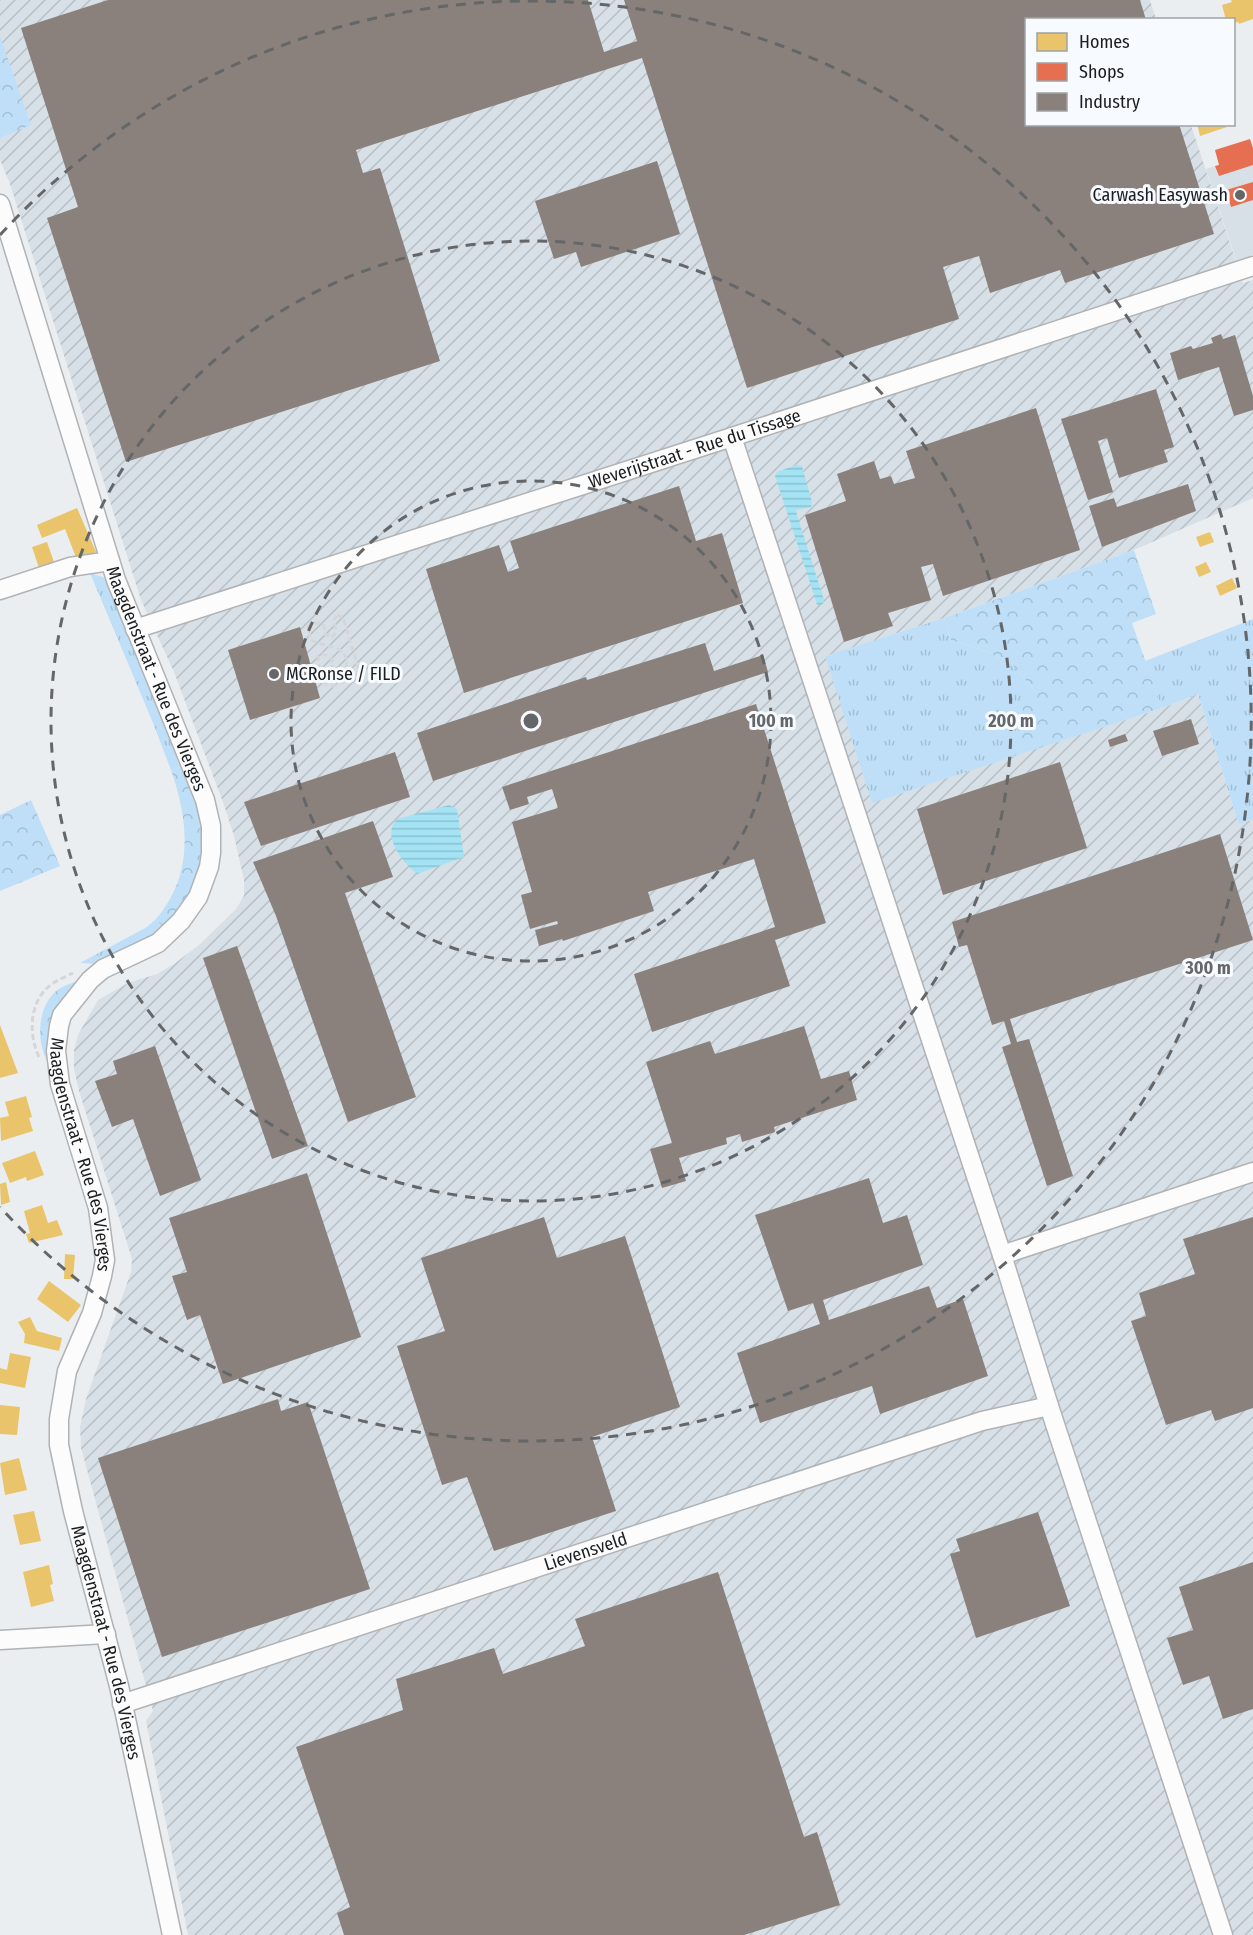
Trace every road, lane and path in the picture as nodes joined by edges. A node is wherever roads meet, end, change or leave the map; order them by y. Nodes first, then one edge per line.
1 (0, 204) edge
2 (1253, 267) edge
3 (732, 437) junction
4 (110, 561) junction
5 (0, 590) edge
6 (341, 615) joint
7 (135, 628) junction
8 (1253, 1172) edge
9 (1002, 1255) junction
10 (1049, 1406) junction
11 (106, 1634) junction
12 (0, 1640) edge
13 (122, 1704) junction
14 (172, 1935) edge
15 (1223, 1935) edge

1 - 4 street, Maagdenstraat - Rue des Vierges
2 - 3 street, Weverijstraat - Rue du Tissage
3 - 7 street, Weverijstraat - Rue du Tissage
3 - 9 street
4 - 5 street
4 - 7 street, Maagdenstraat - Rue des Vierges
6 - 6 path
7 - 11 street, Maagdenstraat - Rue des Vierges
8 - 9 street
9 - 10 street
10 - 13 street, Lievensveld
10 - 15 street
11 - 12 street
11 - 13 street, Maagdenstraat - Rue des Vierges
13 - 14 street, Maagdenstraat - Rue des Vierges

